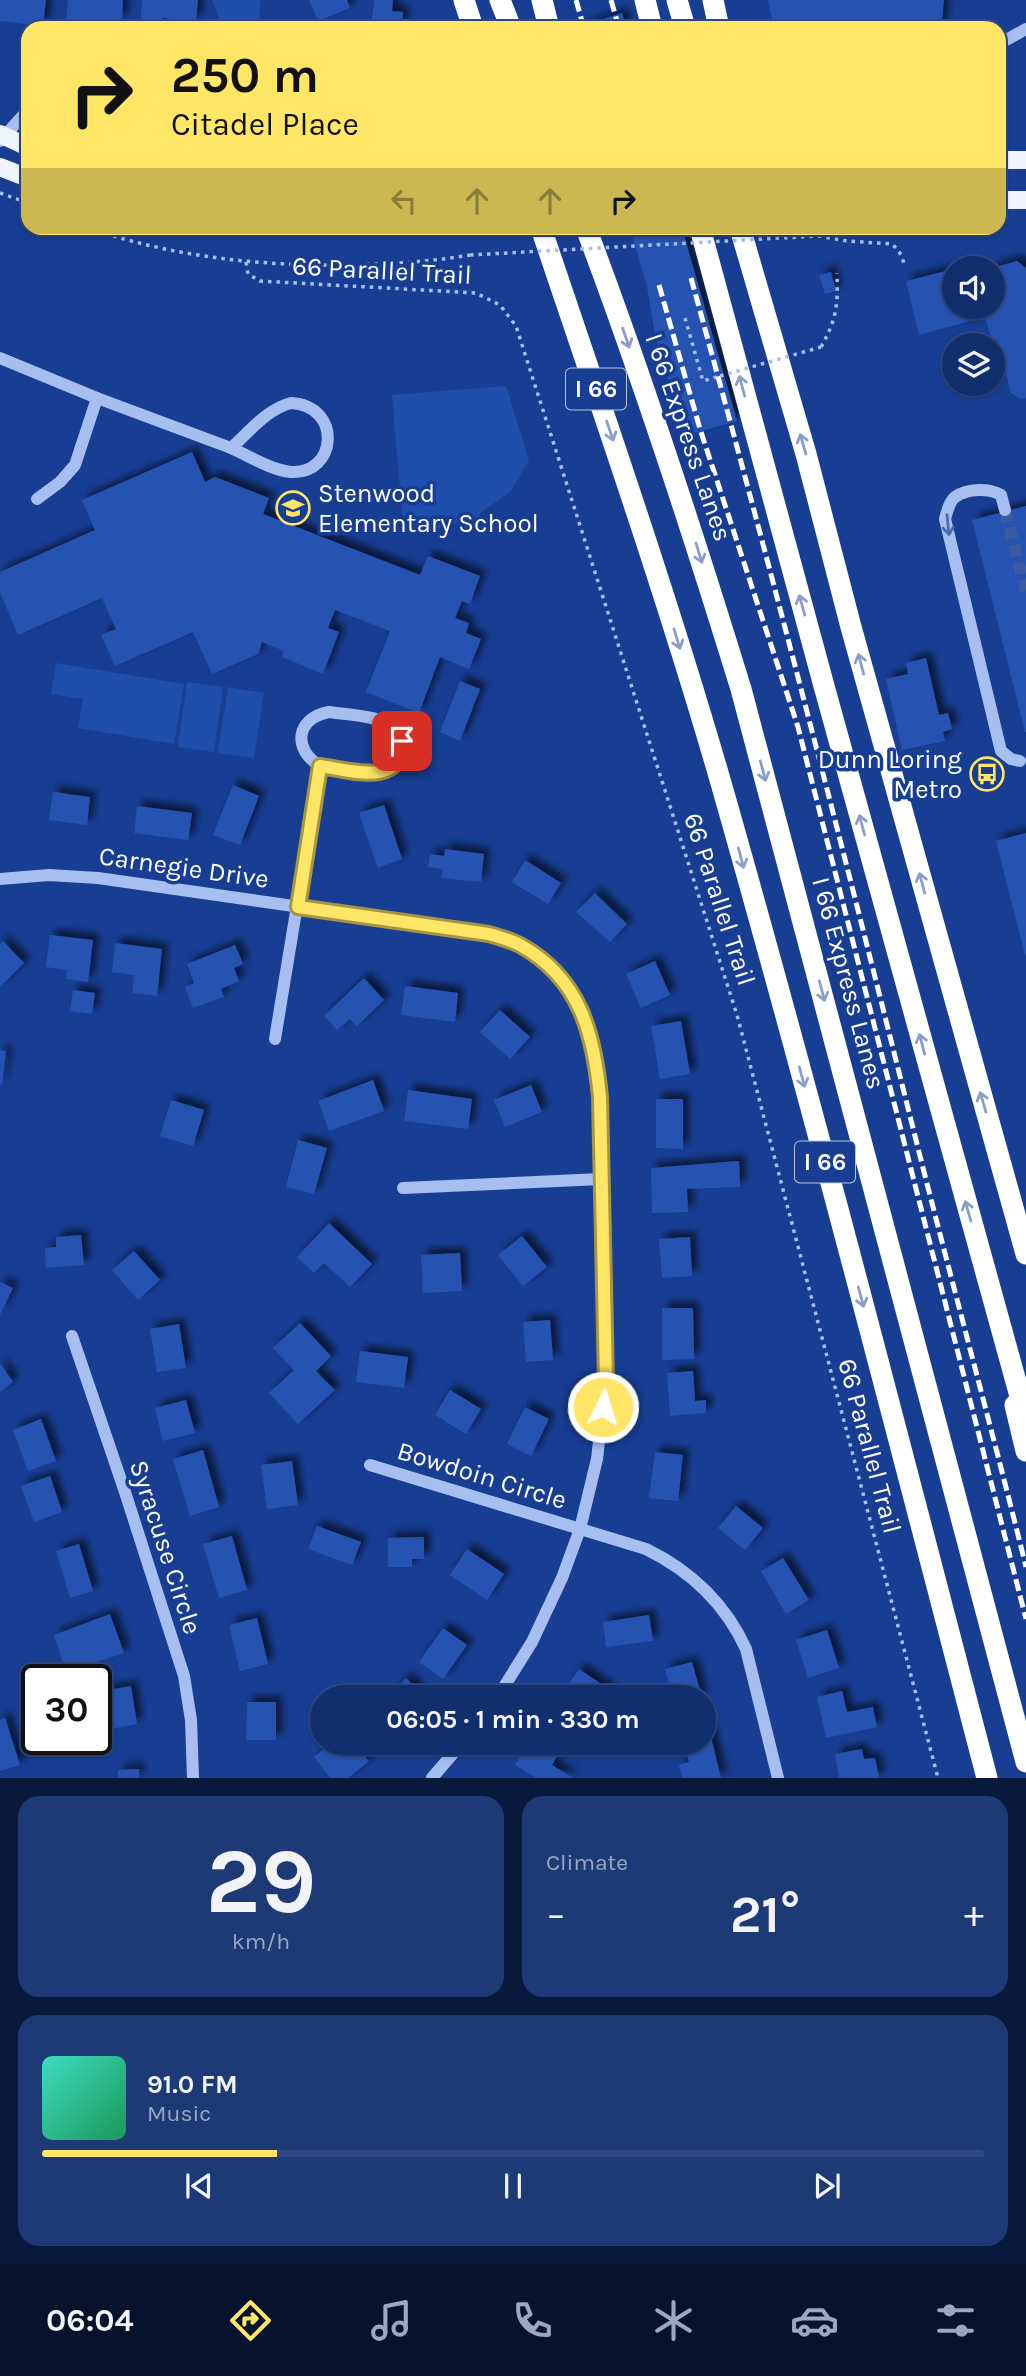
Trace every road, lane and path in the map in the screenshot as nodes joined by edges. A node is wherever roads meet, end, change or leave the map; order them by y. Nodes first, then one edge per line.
1 (464, 0) edge
2 (500, 0) edge
3 (542, 0) edge
4 (645, 0) edge
5 (677, 0) edge
6 (713, 0) edge
7 (471, 21) edge
8 (508, 21) edge
9 (547, 21) edge
10 (650, 21) edge
11 (683, 21) edge
12 (718, 21) edge
13 (1026, 29) edge
14 (1006, 40) edge
15 (21, 117) edge
16 (1, 137) edge
17 (21, 144) edge
18 (1006, 160) edge
19 (1026, 160) edge
20 (0, 167) edge
21 (21, 175) edge
22 (0, 193) edge
23 (21, 200) edge
24 (1006, 200) edge
25 (1026, 200) edge
26 (114, 235) edge
27 (543, 235) edge
28 (589, 235) edge
29 (599, 235) edge
30 (703, 235) edge
31 (742, 235) edge
32 (246, 262) junction
33 (905, 265) dead end
34 (837, 273) dead end
35 (616, 307) junction
36 (685, 318) dead end
37 (0, 358) edge
38 (97, 398) junction
39 (230, 448) junction
40 (37, 499) dead end
41 (1005, 510) tunnel mouth
42 (1020, 761) dead end
43 (320, 766) junction
44 (0, 879) edge
45 (298, 907) junction
46 (275, 1040) dead end
47 (601, 1179) junction
48 (403, 1188) dead end
49 (1026, 1254) edge
50 (981, 1258) junction
51 (72, 1336) dead end
52 (1026, 1418) edge
53 (1026, 1451) edge
54 (370, 1465) dead end
55 (580, 1530) junction
56 (505, 1685) edge
57 (451, 1755) edge
58 (1026, 1762) edge
59 (193, 1777) edge
60 (432, 1777) edge
61 (778, 1777) edge
62 (938, 1777) edge
63 (987, 1777) edge

1 - 7 highway
2 - 8 highway
3 - 9 highway
4 - 10 highway
5 - 11 highway
6 - 12 highway
13 - 14 street
15 - 16 street
16 - 17 main road
18 - 19 main road
20 - 21 main road
22 - 23 path
24 - 25 main road
26 - 32 path
27 -> 63 highway, I 66
28 - 35 highway, I 66 Express Lanes
29 - 35 highway
50 -> 30 highway, I 66 Express Lanes
49 -> 31 highway
32 - 33 path, bridge
32 - 62 path, 66 Parallel Trail
34 - 36 path, bridge
35 -> 58 highway, I 66 Express Lanes
37 - 38 street
38 - 39 street
38 - 40 street
39 - 39 street
41 -> 42 street
43 - 43 street
43 - 45 street
44 - 45 street, Carnegie Drive
45 - 46 street
45 - 47 street, Carnegie Drive
47 - 48 street
47 - 55 street, Carnegie Drive
50 - 52 highway, I 66 Express Lanes
50 - 53 highway
51 - 59 street, Syracuse Circle
54 - 55 street, Bowdoin Circle
55 - 56 street, Carnegie Drive
55 - 61 street, Bowdoin Circle
57 - 60 street

